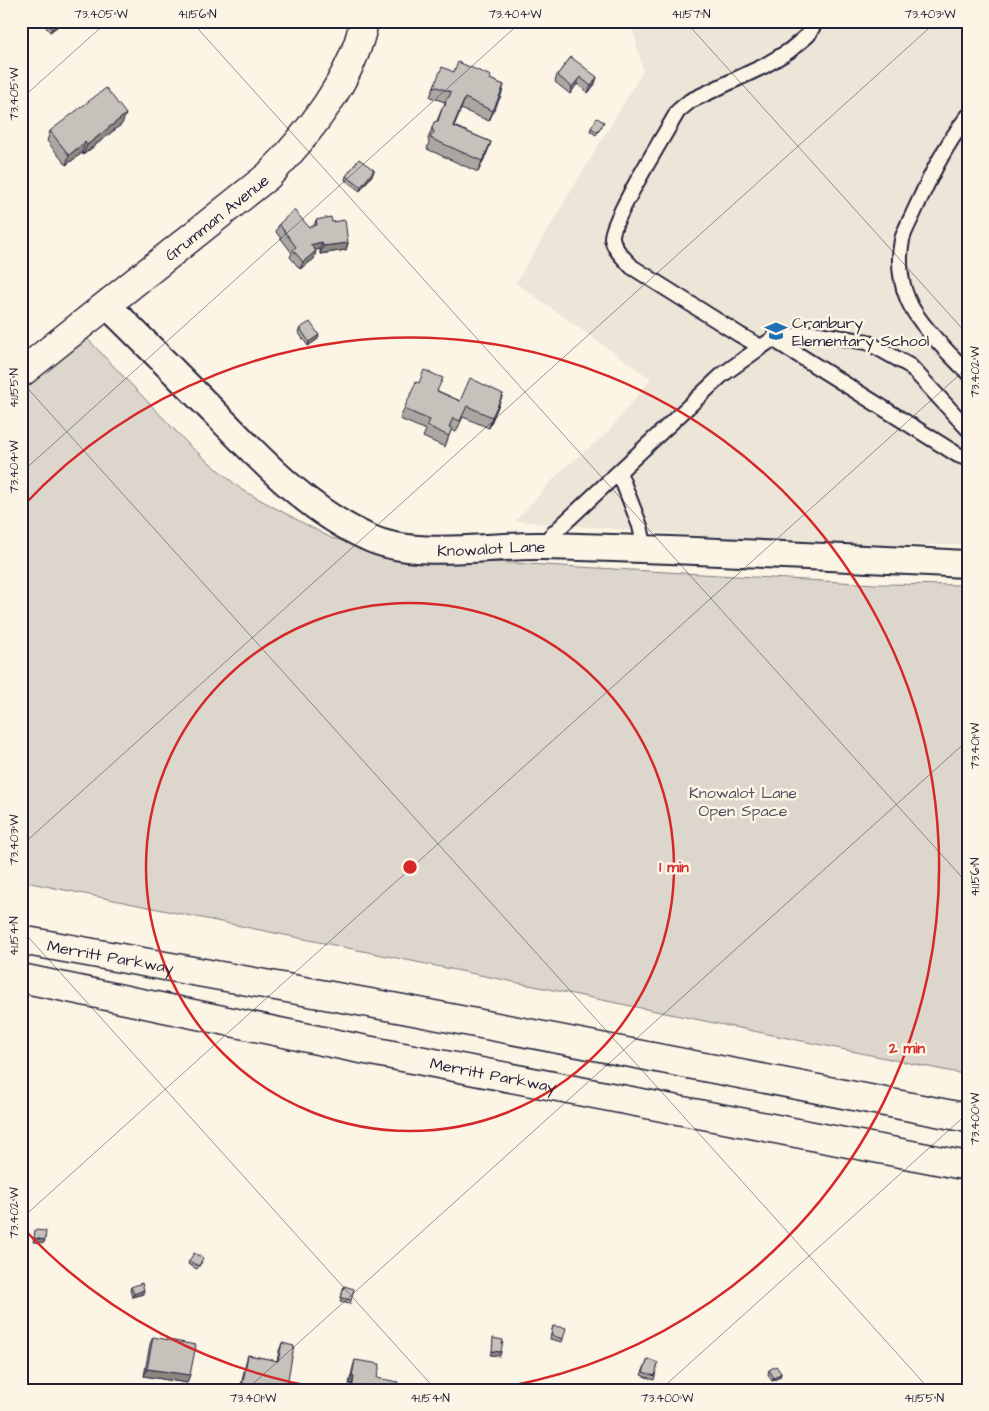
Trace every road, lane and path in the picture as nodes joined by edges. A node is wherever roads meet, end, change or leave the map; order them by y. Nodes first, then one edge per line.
1 (364, 21) edge
2 (816, 21) edge
3 (968, 116) edge
4 (107, 306) junction
5 (773, 340) junction
6 (760, 346) junction
7 (21, 373) edge
8 (968, 373) edge
9 (968, 429) edge
10 (968, 459) edge
11 (619, 472) junction
12 (540, 546) junction
13 (645, 549) junction
14 (968, 564) edge
15 (21, 940) edge
16 (21, 978) edge
17 (968, 1118) edge
18 (968, 1166) edge

1 - 4 main road, Grumman Avenue
2 - 6 lane
3 - 8 lane
4 - 7 main road, Grumman Avenue
4 - 12 street, Knowalot Lane
5 - 6 lane
5 - 9 lane
5 - 10 lane
6 - 11 lane
11 - 12 lane
11 - 13 lane
12 - 13 street, Knowalot Lane
13 - 14 street, Knowalot Lane
15 - 17 main road, Merritt Parkway
16 - 18 main road, Merritt Parkway

